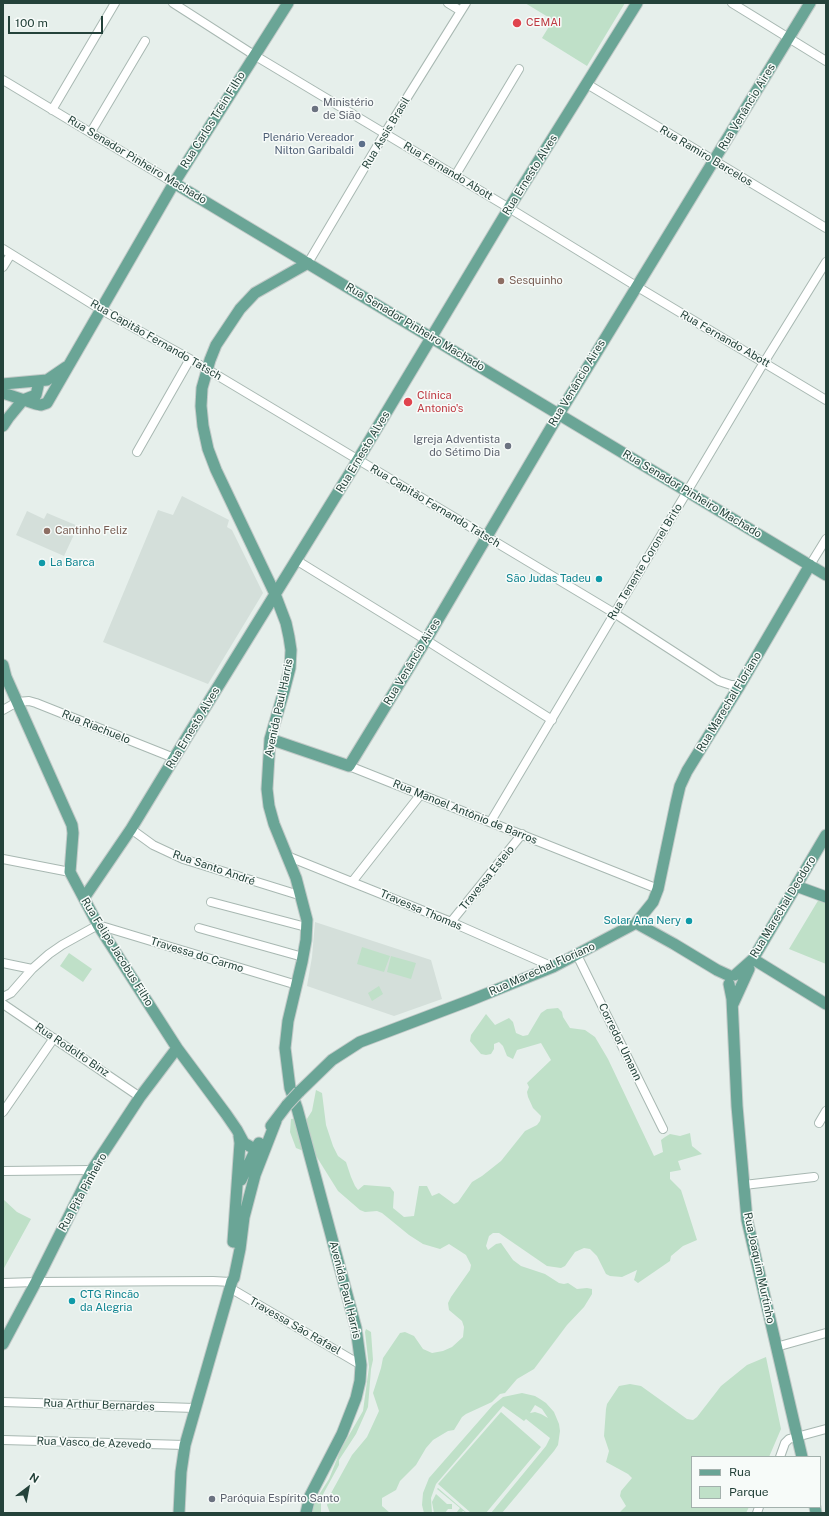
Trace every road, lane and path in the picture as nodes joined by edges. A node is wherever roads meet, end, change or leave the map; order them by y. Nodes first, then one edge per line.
1 (115, 3) edge
2 (173, 3) edge
3 (288, 3) edge
4 (448, 3) edge
5 (466, 3) edge
6 (637, 3) edge
7 (732, 3) edge
8 (810, 3) edge
9 (461, 11) junction
10 (789, 38) junction
11 (145, 41) dead end
12 (254, 55) junction
13 (826, 61) edge
14 (519, 69) dead end
15 (3, 80) edge
16 (587, 84) junction
17 (52, 110) junction
18 (92, 132) junction
19 (385, 133) junction
20 (714, 161) junction
21 (455, 176) junction
22 (174, 183) junction
23 (509, 208) junction
24 (826, 228) edge
25 (3, 249) edge
26 (11, 254) junction
27 (826, 262) edge
28 (308, 263) junction
29 (3, 267) edge
30 (636, 286) junction
31 (100, 309) junction
32 (432, 338) junction
33 (190, 359) junction
34 (764, 362) junction
35 (70, 364) junction
36 (206, 369) junction
37 (39, 382) junction
38 (16, 383) junction
39 (3, 384) edge
40 (5, 394) edge
41 (24, 400) junction
42 (826, 400) edge
43 (559, 414) junction
44 (3, 425) edge
45 (137, 452) dead end
46 (358, 460) junction
47 (687, 491) junction
48 (486, 537) junction
49 (826, 539) edge
50 (296, 560) junction
51 (810, 565) junction
52 (826, 575) edge
53 (275, 594) junction
54 (614, 613) junction
55 (426, 640) junction
56 (3, 664) edge
57 (719, 681) junction
58 (740, 685) junction
59 (731, 698) junction
60 (17, 702) junction
61 (3, 710) edge
62 (552, 720) junction
63 (270, 739) junction
64 (174, 758) junction
65 (350, 766) junction
66 (421, 794) junction
67 (491, 821) junction
68 (131, 829) junction
69 (522, 834) junction
70 (826, 835) edge
71 (288, 856) junction
72 (3, 859) edge
73 (70, 872) junction
74 (352, 882) junction
75 (796, 886) junction
76 (658, 889) junction
77 (302, 896) junction
78 (826, 897) edge
79 (84, 898) junction
80 (211, 902) dead end
81 (451, 922) junction
82 (636, 923) junction
83 (98, 925) junction
84 (306, 927) junction
85 (199, 928) dead end
86 (578, 955) junction
87 (303, 957) junction
88 (758, 961) junction
89 (3, 963) edge
90 (553, 967) junction
91 (32, 969) junction
92 (749, 970) junction
93 (733, 980) junction
94 (297, 985) junction
95 (3, 997) edge
96 (732, 1002) junction
97 (3, 1004) edge
98 (826, 1004) edge
99 (54, 1038) junction
100 (177, 1048) junction
101 (140, 1097) junction
102 (292, 1107) junction
103 (826, 1111) edge
104 (3, 1112) edge
105 (276, 1120) junction
106 (819, 1123) dead end
107 (663, 1129) dead end
108 (237, 1130) junction
109 (244, 1143) junction
110 (256, 1148) junction
111 (246, 1167) junction
112 (92, 1170) junction
113 (3, 1171) edge
114 (814, 1177) dead end
115 (744, 1185) junction
116 (238, 1188) junction
117 (244, 1217) junction
118 (238, 1233) junction
119 (36, 1282) junction
120 (3, 1283) edge
121 (231, 1284) junction
122 (826, 1333) edge
123 (3, 1344) edge
124 (776, 1347) junction
125 (361, 1365) junction
126 (3, 1402) edge
127 (195, 1408) junction
128 (826, 1429) edge
129 (796, 1437) junction
130 (3, 1440) edge
131 (186, 1445) junction
132 (780, 1456) edge
133 (802, 1456) edge
134 (179, 1513) edge
135 (306, 1513) edge

1 - 17 street
2 - 12 street, Rua Fernando Abott
3 - 12 main road, Rua Carlos Trein Filho
4 - 9 street
5 - 9 street, Rua Assis Brasil
6 - 16 main road, Rua Ernesto Alves
7 - 10 street
8 - 10 main road, Rua Venâncio Aires
9 - 19 street, Rua Assis Brasil
10 - 13 street
10 - 20 main road, Rua Venâncio Aires
11 - 18 street
12 - 19 street, Rua Fernando Abott
12 - 22 main road, Rua Carlos Trein Filho
14 - 21 street
15 - 17 street, Rua Senador Pinheiro Machado
16 - 20 street, Rua Ramiro Barcelos
16 - 23 main road, Rua Ernesto Alves
17 - 18 street, Rua Senador Pinheiro Machado
18 - 22 street, Rua Senador Pinheiro Machado
19 - 21 street, Rua Fernando Abott
19 - 28 street, Rua Assis Brasil
20 - 24 street, Rua Ramiro Barcelos
20 - 30 main road, Rua Venâncio Aires
21 - 23 street, Rua Fernando Abott
22 - 28 main road, Rua Senador Pinheiro Machado
22 - 31 main road, Rua Carlos Trein Filho
23 - 30 street, Rua Fernando Abott
23 - 32 main road, Rua Ernesto Alves
25 - 26 street, Rua Capitão Fernando Tatsch
26 - 29 street
26 - 31 street, Rua Capitão Fernando Tatsch
27 - 34 street, Rua Tenente Coronel Brito
28 - 32 main road, Rua Senador Pinheiro Machado
28 - 36 main road, Avenida Paul Harris
30 - 34 street, Rua Fernando Abott
30 - 43 main road, Rua Venâncio Aires
31 - 33 street, Rua Capitão Fernando Tatsch
31 - 35 main road, Rua Carlos Trein Filho
32 - 43 main road, Rua Senador Pinheiro Machado
32 - 46 main road, Rua Ernesto Alves
33 - 36 street, Rua Capitão Fernando Tatsch
33 - 45 street
34 - 42 street, Rua Fernando Abott
34 - 47 street, Rua Tenente Coronel Brito
35 - 37 main road
35 - 41 main road, Rua Carlos Trein Filho
36 - 46 street, Rua Capitão Fernando Tatsch
36 - 53 main road, Avenida Paul Harris
37 - 38 main road
37 - 41 main road
38 - 39 main road
38 - 40 main road
40 - 41 main road
40 - 44 main road
41 - 44 main road
43 - 47 main road, Rua Senador Pinheiro Machado
43 - 48 main road, Rua Venâncio Aires
46 - 48 street, Rua Capitão Fernando Tatsch
46 - 50 main road, Rua Ernesto Alves
47 - 51 main road, Rua Senador Pinheiro Machado
47 - 54 street, Rua Tenente Coronel Brito
48 - 54 street, Rua Capitão Fernando Tatsch
48 - 55 main road, Rua Venâncio Aires
49 - 51 street, Rua Marechal Floriano
50 - 53 main road, Rua Ernesto Alves
50 - 55 street
51 - 52 main road, Rua Senador Pinheiro Machado
51 - 58 main road, Rua Marechal Floriano
53 - 63 main road, Avenida Paul Harris
53 - 64 main road, Rua Ernesto Alves
54 - 57 street, Rua Capitão Fernando Tatsch
54 - 62 street, Rua Tenente Coronel Brito
55 - 62 street
55 - 65 main road, Rua Venâncio Aires
56 - 60 main road
57 - 58 street, Rua Capitão Fernando Tatsch
57 - 59 street, Rua Capitão Fernando Tatsch
58 - 59 main road, Rua Marechal Floriano
59 - 76 main road, Rua Marechal Floriano
60 - 61 street
60 - 64 street, Rua Riachuelo
60 - 73 main road
62 - 67 street, Rua Tenente Coronel Brito
63 - 65 main road, Rua Manoel Antônio de Barros
63 - 71 main road, Avenida Paul Harris
64 - 68 main road, Rua Ernesto Alves
65 - 66 street, Rua Manoel Antônio de Barros
66 - 67 street, Rua Manoel Antônio de Barros
66 - 74 street
67 - 69 street, Rua Manoel Antônio de Barros
68 - 77 street, Rua Santo André
68 - 79 main road, Rua Ernesto Alves
69 - 76 street, Rua Manoel Antônio de Barros
69 - 81 street, Travessa Esteio
70 - 75 main road, Rua Marechal Deodoro
71 - 74 street, Travessa Thomas
71 - 77 main road, Avenida Paul Harris
72 - 73 street
73 - 79 main road, Rua Felipe Jacobus Filho
74 - 81 street, Travessa Thomas
75 - 78 main road
75 - 88 main road, Rua Marechal Deodoro
76 - 82 main road, Rua Marechal Floriano
77 - 84 main road, Avenida Paul Harris
79 - 83 main road, Rua Felipe Jacobus Filho
80 - 84 street
81 - 90 street, Travessa Thomas
82 - 86 main road, Rua Marechal Floriano
82 - 93 main road
83 - 91 street
83 - 94 street, Travessa do Carmo
83 - 100 main road, Rua Felipe Jacobus Filho
84 - 87 main road, Avenida Paul Harris
85 - 87 street
86 - 90 main road, Rua Marechal Floriano
86 - 107 street, Corredor Umann
87 - 94 main road, Avenida Paul Harris
88 - 92 main road, Rua Joaquim Murtinho
88 - 93 main road, Rua Marechal Deodoro
88 - 98 main road
89 - 91 street
90 - 102 main road, Rua Marechal Floriano, bridge
91 - 95 street
92 - 93 main road, Rua Joaquim Murtinho
92 - 96 main road, Rua Joaquim Murtinho
93 - 96 main road, Rua Joaquim Murtinho
94 - 102 main road, Avenida Paul Harris
96 - 115 main road, Rua Joaquim Murtinho
97 - 99 street, Rua Rodolfo Binz
99 - 101 street, Rua Rodolfo Binz
99 - 104 street
100 - 101 main road, Rua Pita Pinheiro
100 - 108 main road, Rua Felipe Jacobus Filho
101 - 112 main road, Rua Pita Pinheiro
102 - 105 main road, Rua Marechal Floriano
102 - 125 main road, Avenida Paul Harris
103 - 106 street
105 - 110 main road, Rua Marechal Floriano
105 - 117 main road
108 - 109 main road, Rua Felipe Jacobus Filho
108 - 116 main road
109 - 110 main road
109 - 111 main road
110 - 111 main road, Rua Marechal Floriano
111 - 116 main road, Rua Marechal Floriano
111 - 117 main road
112 - 113 street
112 - 119 main road, Rua Pita Pinheiro
114 - 115 street
115 - 124 main road, Rua Joaquim Murtinho
116 - 118 main road
117 - 118 main road
118 - 121 main road
119 - 120 street
119 - 121 street
119 - 123 main road, Rua Pita Pinheiro
121 - 125 street, Travessa São Rafael
121 - 127 main road
122 - 124 street
124 - 129 main road, Rua Joaquim Murtinho
125 - 135 main road, Avenida Paul Harris
126 - 127 street, Rua Arthur Bernardes
127 - 131 main road
128 - 129 street
129 - 132 street
129 - 133 main road, Rua Joaquim Murtinho
130 - 131 street, Rua Vasco de Azevedo
131 - 134 main road

